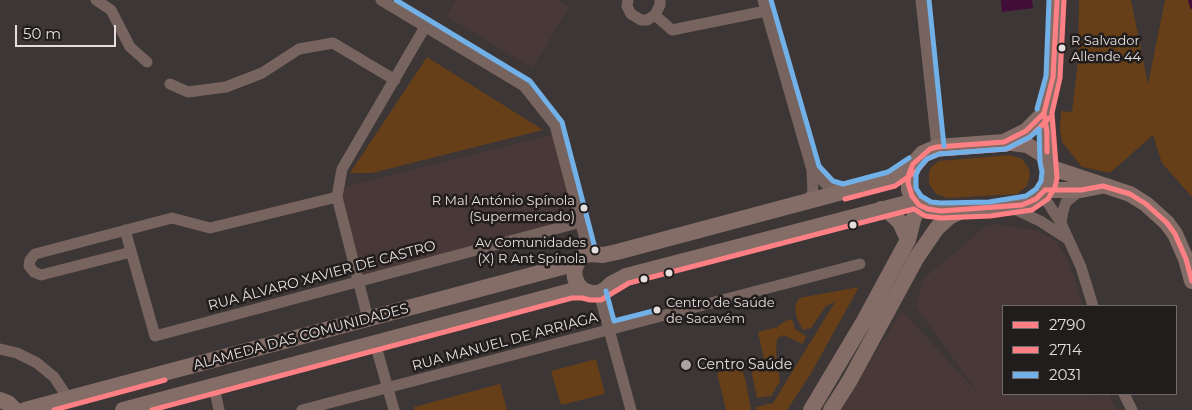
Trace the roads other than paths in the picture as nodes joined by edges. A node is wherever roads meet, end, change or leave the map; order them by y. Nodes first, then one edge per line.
1 (96, 0) edge
2 (381, 0) edge
3 (628, 0) edge
4 (660, 0) edge
5 (921, 0) edge
6 (1057, 0) edge
7 (764, 6) edge
8 (655, 15) junction
9 (425, 27) junction
10 (147, 62) dead end
11 (395, 80) junction
12 (170, 84) dead end
13 (1044, 114) junction
14 (1004, 142) junction
15 (937, 147) junction
16 (913, 164) junction
17 (1048, 164) junction
18 (812, 170) junction
19 (1103, 186) junction
20 (1081, 190) junction
21 (843, 192) junction
22 (1043, 192) junction
23 (336, 197) junction
24 (806, 202) junction
25 (917, 203) junction
26 (1010, 207) junction
27 (881, 209) junction
28 (961, 210) junction
29 (581, 222) junction
30 (1062, 222) junction
31 (125, 230) junction
32 (1068, 239) junction
33 (908, 240) junction
34 (131, 252) junction
35 (590, 257) junction
36 (860, 264) dead end
37 (358, 281) junction
38 (1192, 281) edge
39 (598, 289) junction
40 (1093, 305) edge
41 (368, 319) junction
42 (609, 330) junction
43 (375, 343) junction
44 (0, 350) edge
45 (214, 387) junction
46 (388, 388) junction
47 (1124, 395) edge
48 (68, 398) junction
49 (0, 400) edge
50 (15, 410) edge
51 (25, 410) edge
52 (123, 410) edge
53 (220, 410) edge
54 (302, 410) edge
55 (394, 410) edge
56 (631, 410) edge
57 (810, 410) edge
58 (831, 410) edge
59 (1132, 410) edge

1 - 10 street
2 - 9 street
3 - 8 street
4 - 8 street
5 - 15 street
6 - 13 street
7 - 8 street
7 - 18 street
9 - 11 street
9 - 29 street
11 - 12 street
11 - 23 street
13 - 14 street
13 - 17 street
14 - 15 street
14 - 17 street
15 - 16 street, ALAMEDA DAS COMUNIDADES
16 - 21 street, ALAMEDA DAS COMUNIDADES
16 - 25 street
17 - 19 street
17 - 22 street
18 - 21 street
18 - 24 street
19 - 20 street
19 - 38 street
20 - 22 street
20 - 30 street
21 - 24 street, ALAMEDA DAS COMUNIDADES
22 - 26 street
22 - 30 street
23 - 31 street
23 - 37 street
24 - 35 street, ALAMEDA DAS COMUNIDADES
25 - 27 street, ALAMEDA DAS COMUNIDADES
25 - 28 street
25 - 33 street
26 - 28 street
26 - 32 street
27 - 33 street
27 - 39 street, ALAMEDA DAS COMUNIDADES
28 - 58 street
29 - 35 street
29 - 37 street, RUA ÁLVARO XAVIER DE CASTRO
30 - 32 street
31 - 34 street
31 - 34 street
32 - 40 street
33 - 57 street
34 - 37 street, RUA ÁLVARO XAVIER DE CASTRO
35 - 39 street
35 - 39 street
35 - 41 street, ALAMEDA DAS COMUNIDADES
36 - 42 street, RUA MANUEL DE ARRIAGA
37 - 41 street
39 - 42 street
39 - 43 street, ALAMEDA DAS COMUNIDADES
41 - 48 street, ALAMEDA DAS COMUNIDADES
42 - 46 street, RUA MANUEL DE ARRIAGA
42 - 56 street
43 - 45 street, ALAMEDA DAS COMUNIDADES
43 - 46 street
44 - 48 street
45 - 52 street, ALAMEDA DAS COMUNIDADES
45 - 53 street
46 - 54 street, RUA MANUEL DE ARRIAGA
46 - 55 street
47 - 59 street
48 - 51 street, ALAMEDA DAS COMUNIDADES
49 - 50 street

